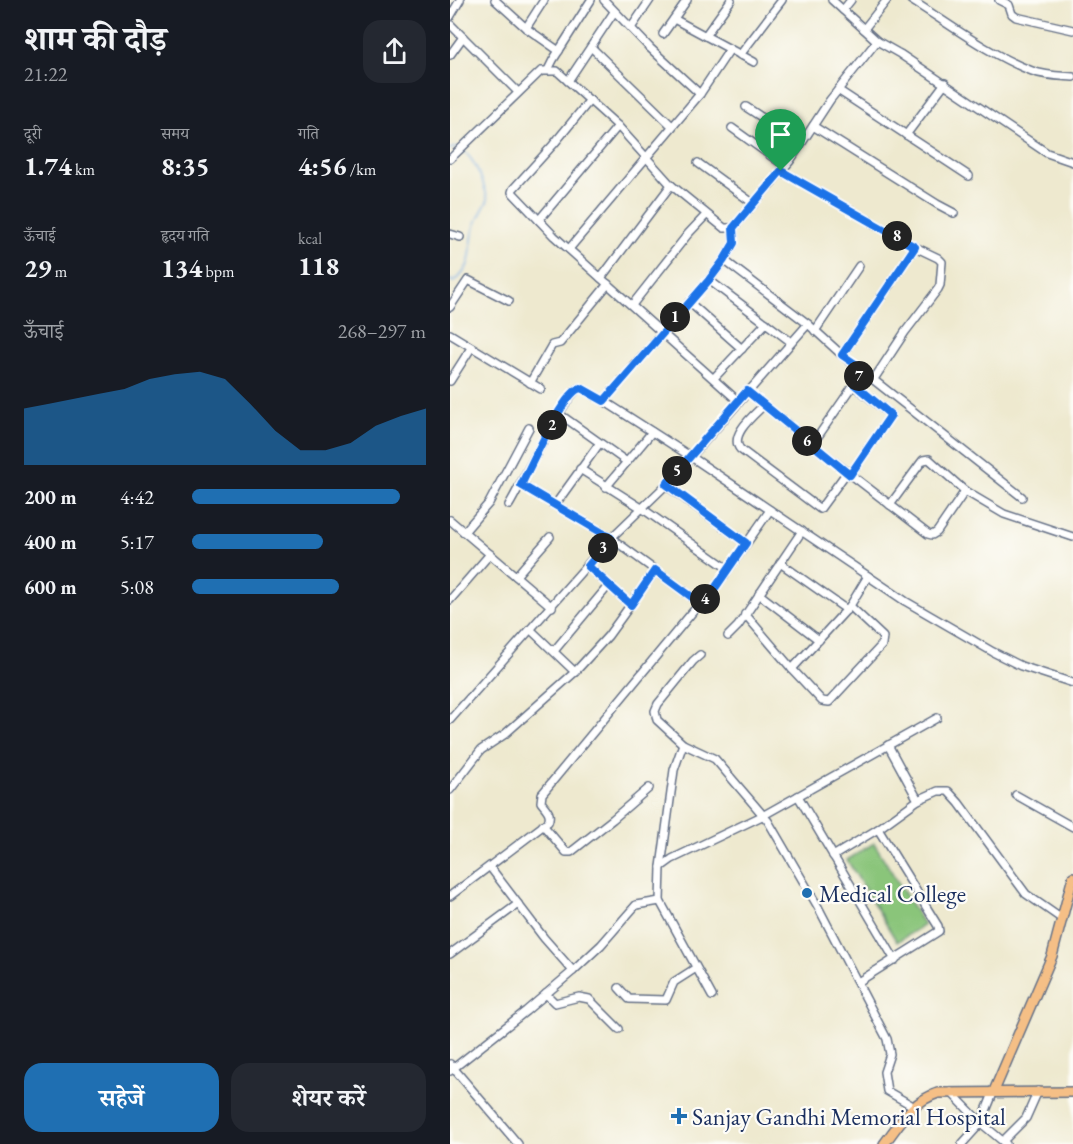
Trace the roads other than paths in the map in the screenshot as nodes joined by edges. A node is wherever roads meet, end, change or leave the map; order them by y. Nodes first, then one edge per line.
1 (460, 0) edge
2 (495, 0) edge
3 (544, 0) edge
4 (591, 0) edge
5 (604, 0) edge
6 (650, 0) edge
7 (687, 0) edge
8 (731, 0) edge
9 (782, 0) edge
10 (832, 0) edge
11 (851, 0) edge
12 (887, 0) edge
13 (911, 0) edge
14 (999, 0) edge
15 (1009, 2) edge
16 (843, 10) junction
17 (614, 12) junction
18 (450, 16) edge
19 (674, 19) junction
20 (450, 24) edge
21 (526, 28) junction
22 (631, 28) junction
23 (864, 29) junction
24 (1073, 30) edge
25 (663, 34) dead end
26 (705, 36) junction
27 (463, 37) junction
28 (878, 41) junction
29 (591, 47) junction
30 (730, 49) junction
31 (558, 51) junction
32 (450, 55) edge
33 (740, 55) junction
34 (754, 62) dead end
35 (548, 70) junction
36 (1073, 77) edge
37 (568, 81) junction
38 (945, 83) junction
39 (838, 90) junction
40 (518, 93) junction
41 (700, 94) junction
42 (590, 100) junction
43 (746, 107) dead end
44 (618, 126) junction
45 (672, 126) junction
46 (813, 126) junction
47 (732, 128) dead end
48 (906, 135) junction
49 (801, 143) junction
50 (646, 156) junction
51 (450, 159) edge
52 (1073, 162) edge
53 (698, 163) dead end
54 (783, 168) junction
55 (969, 177) dead end
56 (671, 184) junction
57 (754, 204) junction
58 (954, 213) dead end
59 (706, 215) junction
60 (539, 220) junction
61 (733, 228) junction
62 (450, 234) edge
63 (460, 237) dead end
64 (915, 247) junction
65 (569, 249) junction
66 (724, 260) junction
67 (859, 266) dead end
68 (601, 278) junction
69 (709, 280) junction
70 (608, 284) junction
71 (453, 294) edge
72 (509, 302) dead end
73 (689, 302) junction
74 (632, 305) junction
75 (450, 307) edge
76 (766, 323) junction
77 (807, 324) junction
78 (815, 331) junction
79 (662, 332) junction
80 (450, 334) edge
81 (791, 342) junction
82 (471, 348) junction
83 (742, 349) junction
84 (842, 355) junction
85 (864, 370) junction
86 (714, 378) junction
87 (874, 378) junction
88 (450, 381) edge
89 (530, 383) junction
90 (854, 384) junction
91 (541, 389) dead end
92 (747, 391) junction
93 (604, 401) junction
94 (738, 401) junction
95 (764, 405) junction
96 (558, 413) junction
97 (529, 428) dead end
98 (652, 432) junction
99 (599, 444) junction
100 (812, 445) junction
101 (690, 456) junction
102 (627, 462) junction
103 (580, 469) junction
104 (849, 473) junction
105 (666, 484) junction
106 (521, 485) junction
107 (606, 487) junction
108 (965, 491) junction
109 (1022, 497) dead end
110 (509, 505) dead end
111 (555, 505) junction
112 (890, 505) junction
113 (643, 509) junction
114 (770, 510) junction
115 (450, 520) edge
116 (802, 531) junction
117 (464, 532) junction
118 (550, 537) dead end
119 (1073, 537) edge
120 (611, 538) junction
121 (746, 543) junction
122 (490, 554) junction
123 (780, 563) junction
124 (588, 566) junction
125 (728, 568) junction
126 (655, 570) junction
127 (516, 576) junction
128 (868, 576) junction
129 (609, 585) junction
130 (759, 594) junction
131 (450, 600) edge
132 (700, 603) junction
133 (631, 605) junction
134 (552, 607) junction
135 (848, 608) junction
136 (745, 614) junction
137 (531, 630) junction
138 (728, 636) dead end
139 (819, 640) junction
140 (554, 651) junction
141 (700, 655) dead end
142 (792, 669) junction
143 (575, 672) junction
144 (1073, 683) edge
145 (937, 718) dead end
146 (450, 720) edge
147 (683, 744) junction
148 (888, 745) junction
149 (649, 788) dead end
150 (450, 790) edge
151 (1016, 795) dead end
152 (798, 796) junction
153 (918, 800) junction
154 (764, 815) junction
155 (543, 825) junction
156 (1073, 827) edge
157 (878, 829) junction
158 (833, 856) junction
159 (489, 867) junction
160 (661, 867) junction
161 (1073, 877) edge
162 (1071, 893) edge
163 (450, 896) edge
164 (660, 901) junction
165 (518, 904) junction
166 (1062, 919) junction
167 (450, 954) edge
168 (895, 960) junction
169 (696, 968) junction
170 (573, 970) junction
171 (858, 982) junction
172 (619, 988) dead end
173 (546, 994) junction
174 (712, 996) dead end
175 (620, 1029) dead end
176 (451, 1067) edge
177 (994, 1091) junction
178 (1038, 1091) junction
179 (951, 1092) junction
180 (1072, 1093) edge
181 (913, 1106) junction
182 (981, 1123) junction
183 (1004, 1143) edge
184 (518, 1144) edge
185 (884, 1144) edge
186 (962, 1144) edge

1 - 18 street
2 - 21 street
3 - 21 street
4 - 31 street
5 - 17 street
6 - 22 street
7 - 19 street
8 - 26 street
9 - 33 street
10 - 16 street
11 - 16 street
12 - 23 street
13 - 36 street
14 - 15 street
15 - 24 street
16 - 23 street
17 - 22 street
17 - 29 street
19 - 25 street
19 - 26 street
20 - 27 street
21 - 31 street
22 - 41 street
23 - 28 street
26 - 30 street
27 - 32 street
27 - 40 street
28 - 38 street
28 - 39 street
29 - 37 street
29 - 45 street
30 - 33 street
30 - 41 street
31 - 35 street
33 - 34 street
35 - 37 street
35 - 40 street
37 - 42 street
38 - 48 street
38 - 52 street
39 - 46 street
39 - 48 street
40 - 51 street
41 - 45 street
42 - 44 street
42 - 60 street
43 - 49 street
44 - 50 street
44 - 60 street
45 - 50 street
46 - 49 street
46 - 58 street
47 - 54 street
48 - 55 street
49 - 54 street
50 - 56 street
50 - 65 street
53 - 57 street
54 - 57 street
54 - 64 street
56 - 59 street
56 - 68 street
57 - 61 street
59 - 61 street
59 - 74 street
60 - 65 street
61 - 66 street
62 - 63 street
64 - 84 street
64 - 87 street
65 - 68 street
66 - 69 street
66 - 77 street
67 - 78 street
68 - 70 street
69 - 73 street
69 - 76 street
70 - 74 street
70 - 89 street
71 - 72 street
71 - 75 street
73 - 79 street
73 - 83 street
74 - 79 street
76 - 81 street
76 - 83 street
77 - 78 street
77 - 81 street
78 - 84 street
79 - 86 street
79 - 93 street
80 - 82 street
81 - 92 street
82 - 88 street
82 - 89 street
83 - 86 street
84 - 85 street
85 - 87 street
85 - 90 street
86 - 94 street
87 - 109 street
89 - 91 street
90 - 100 street
90 - 104 street
92 - 94 street
92 - 95 street
93 - 96 street
93 - 98 street
94 - 101 street
95 - 100 street
95 - 104 street
96 - 99 street
96 - 106 street
97 - 117 street
98 - 101 street
98 - 102 street
99 - 102 street
99 - 103 street
100 - 104 street
101 - 105 street
101 - 114 street
102 - 107 street
103 - 107 street
103 - 111 street
104 - 112 street
105 - 113 street
105 - 121 street
106 - 110 street
106 - 111 street
107 - 113 street
108 - 112 street
108 - 112 street
108 - 119 street
111 - 120 street
113 - 120 street
113 - 125 street
114 - 116 street
114 - 121 street
115 - 117 street
116 - 123 street
116 - 128 street
117 - 122 street
118 - 127 street
120 - 124 street
120 - 126 street
121 - 125 street
122 - 127 street
122 - 131 street
123 - 130 street
123 - 135 street
124 - 129 street
124 - 134 street
125 - 132 street
126 - 132 street
126 - 133 street
127 - 134 street
128 - 135 street
128 - 144 street
129 - 133 street
129 - 140 street
130 - 136 street
130 - 139 street
132 - 155 street
133 - 143 street
134 - 137 street
135 - 139 street
135 - 142 street
136 - 138 street
136 - 142 street
137 - 140 street
137 - 146 street
139 - 142 street
140 - 143 street
141 - 147 street
143 - 150 street
145 - 148 street
147 - 154 street
147 - 160 street
148 - 152 street
148 - 153 street
149 - 155 street
151 - 156 street
152 - 154 street
152 - 158 street
153 - 157 street
153 - 166 street
154 - 160 street
154 - 171 street
155 - 159 street
157 - 158 street
157 - 168 street
158 - 168 street
159 - 163 street
159 - 165 street
160 - 164 street
161 - 162 main road
162 - 166 main road
164 - 169 street
164 - 170 street
165 - 167 street
165 - 170 street
166 - 177 main road
168 - 171 street
169 - 172 street
169 - 174 street
170 - 173 street
171 - 181 street
173 - 175 street
173 - 176 street
176 - 184 street
177 - 178 main road
177 - 179 main road
177 - 182 street
178 - 180 main road
178 - 183 street
179 - 181 main road
179 - 182 street
181 - 185 main road
182 - 183 street
182 - 186 street

